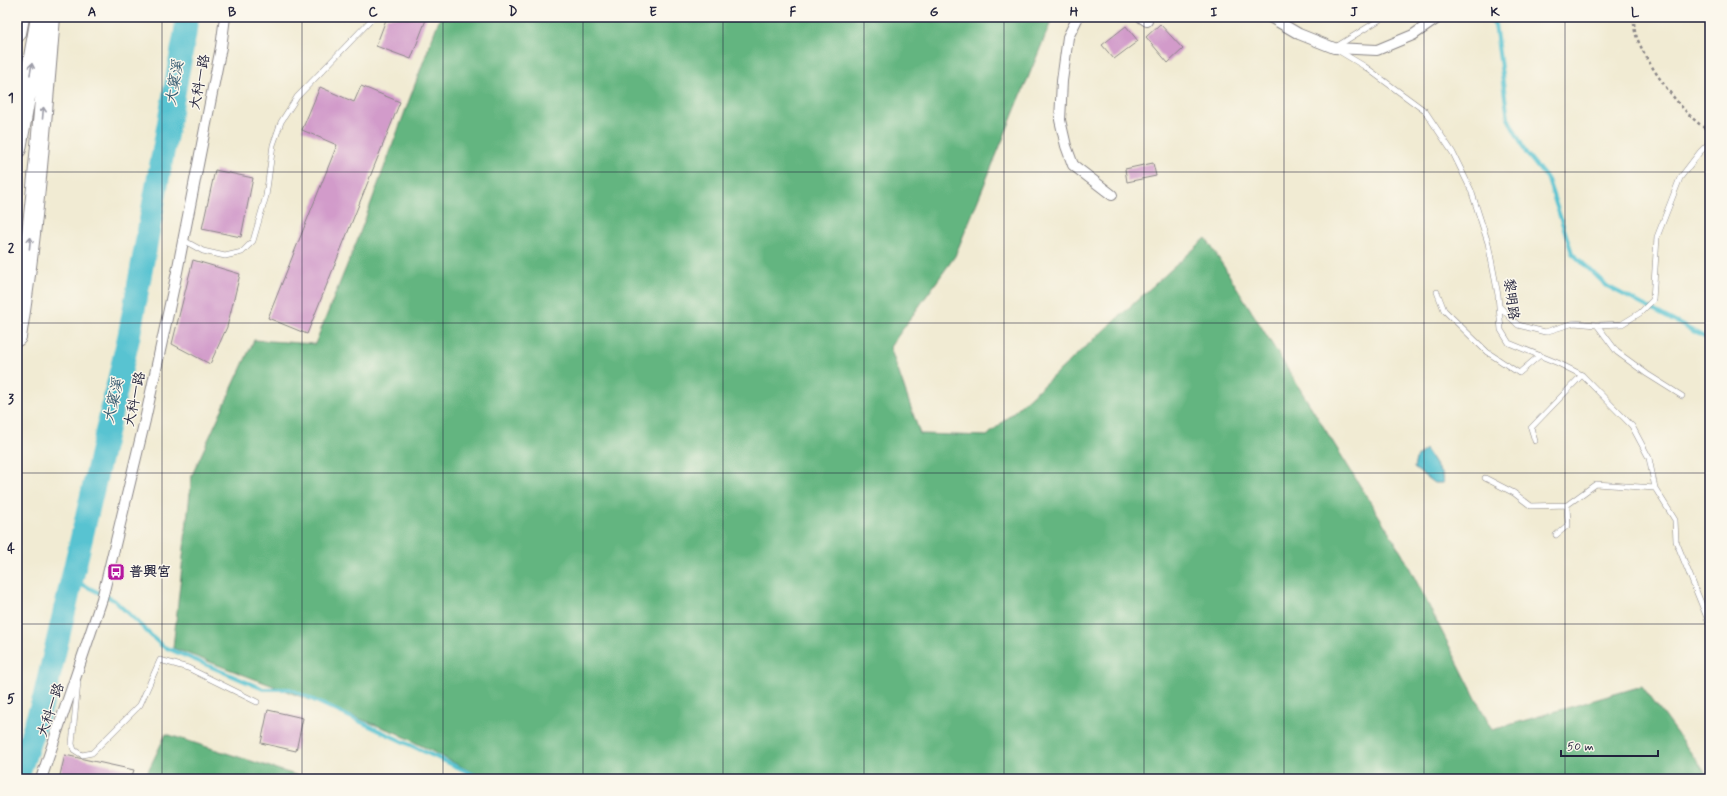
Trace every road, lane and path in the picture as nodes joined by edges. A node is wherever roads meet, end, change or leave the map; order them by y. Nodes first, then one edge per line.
1 (20, 17) edge
2 (40, 17) edge
3 (51, 17) edge
4 (225, 17) edge
5 (374, 17) edge
6 (1078, 17) edge
7 (1270, 17) edge
8 (1384, 17) edge
9 (1439, 17) edge
10 (1634, 17) edge
11 (17, 33) edge
12 (1334, 48) junction
13 (1710, 131) edge
14 (1710, 142) edge
15 (17, 149) edge
16 (1112, 195) dead end
17 (183, 240) junction
18 (1437, 292) dead end
19 (1498, 306) junction
20 (1597, 325) junction
21 (17, 337) edge
22 (1539, 356) junction
23 (1582, 376) junction
24 (1682, 396) dead end
25 (1535, 441) dead end
26 (1485, 478) dead end
27 (1655, 488) junction
28 (1567, 505) junction
29 (1556, 535) dead end
30 (1710, 625) edge
31 (79, 671) junction
32 (257, 702) dead end
33 (42, 779) edge

1 - 11 highway
15 -> 2 highway
21 -> 3 highway
4 - 17 street, 大科一路
5 - 17 lane
6 - 16 street
7 - 12 street, 黎明路
8 - 12 lane
9 - 12 street
10 - 13 path
12 - 19 lane, 黎明路
14 - 20 lane
17 - 31 street, 大科一路
18 - 22 lane
19 - 20 lane
19 - 22 lane, 黎明路
20 - 24 lane
22 - 23 lane, 黎明路
23 - 25 lane
23 - 27 lane, 黎明路
26 - 28 lane
27 - 28 lane
27 - 30 lane, 黎明路
28 - 29 lane
31 - 32 lane
31 - 33 street, 大科一路

